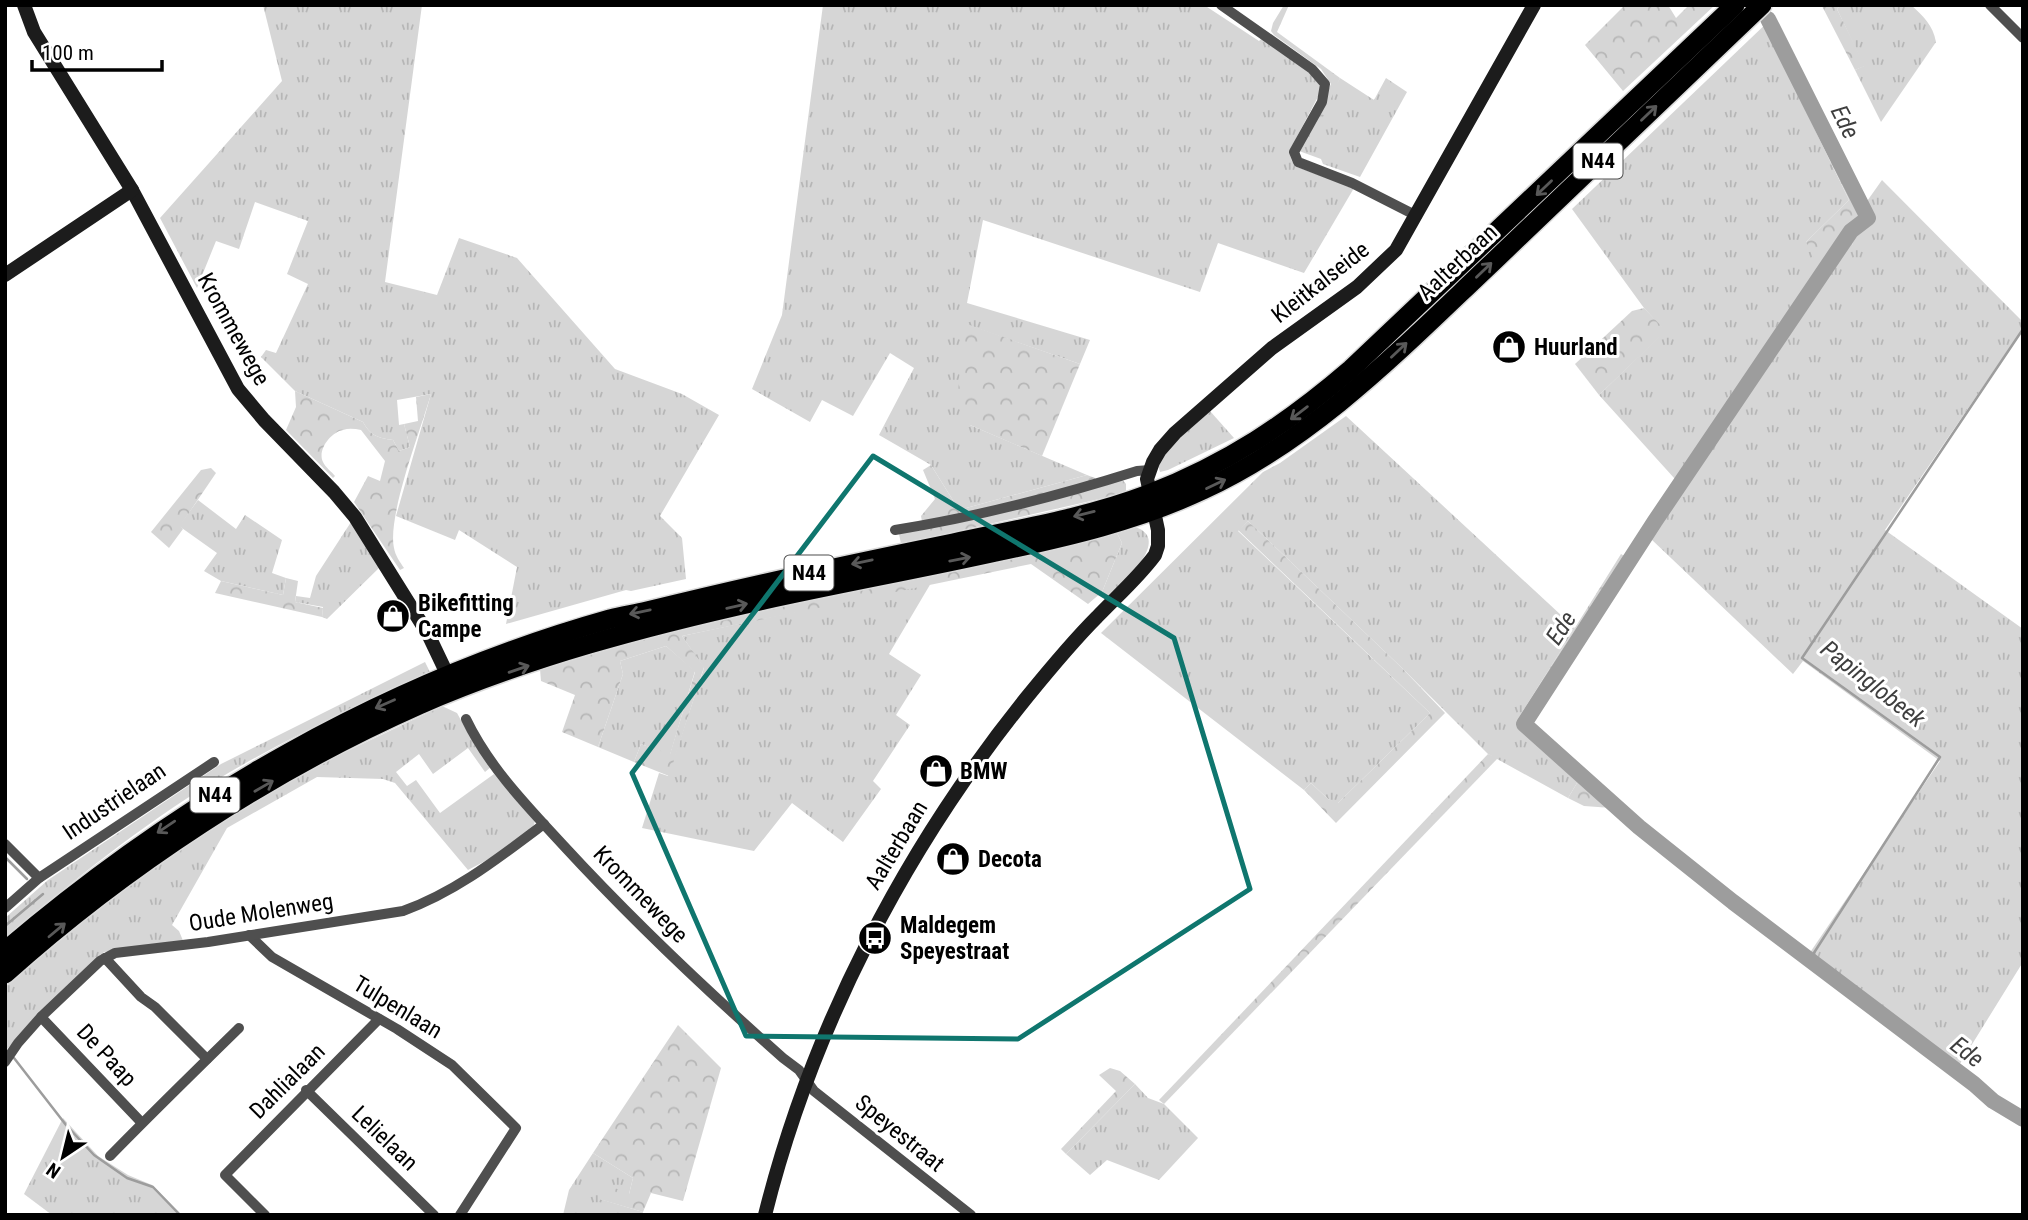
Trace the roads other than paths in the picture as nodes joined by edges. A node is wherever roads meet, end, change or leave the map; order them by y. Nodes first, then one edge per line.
1 (24, 5) edge
2 (1221, 5) edge
3 (1534, 5) edge
4 (1735, 5) edge
5 (1762, 5) edge
6 (1990, 5) edge
7 (2023, 38) edge
8 (132, 190) junction
9 (1417, 216) junction
10 (5, 275) edge
11 (1150, 470) junction
12 (1151, 502) junction
13 (895, 530) dead end
14 (451, 683) junction
15 (466, 719) dead end
16 (214, 762) dead end
17 (544, 824) junction
18 (5, 844) edge
19 (39, 878) junction
20 (5, 908) edge
21 (249, 936) junction
22 (5, 951) edge
23 (105, 958) junction
24 (5, 974) edge
25 (41, 1017) junction
26 (379, 1018) junction
27 (239, 1028) dead end
28 (207, 1059) junction
29 (5, 1062) edge
30 (807, 1081) junction
31 (306, 1090) junction
32 (141, 1122) junction
33 (110, 1156) dead end
34 (265, 1215) edge
35 (433, 1215) edge
36 (460, 1215) edge
37 (765, 1215) edge
38 (971, 1215) edge

1 - 8 street, Krommewege
2 - 9 street
3 - 9 street, Kleitkalseide
4 -> 12 highway, Aalterbaan / N44
12 -> 5 highway, Aalterbaan / N44
6 - 7 street
8 - 10 street
8 - 14 street, Krommewege
9 - 11 street, Kleitkalseide
11 - 12 street, Kleitkalseide
11 - 13 street
12 - 14 highway, N44
12 - 30 street, Aalterbaan
14 -> 22 highway, N44
24 -> 14 highway, N44
15 - 17 street, Krommewege
16 - 19 street, Industrielaan
17 - 21 street, Oude Molenweg
17 - 30 street, Krommewege
18 - 19 street
19 - 20 street, Industrielaan
21 - 23 street, Oude Molenweg
21 - 26 street, Tulpenlaan
23 - 25 street
23 - 28 street
25 - 29 street
25 - 32 street, De Paap
26 - 31 street, Dahlialaan
26 - 36 street, Tulpenlaan
27 - 28 street
28 - 32 street
30 - 37 street, Aalterbaan
30 - 38 street, Speyestraat
31 - 34 street, Dahlialaan
31 - 35 street, Lelielaan
32 - 33 street

